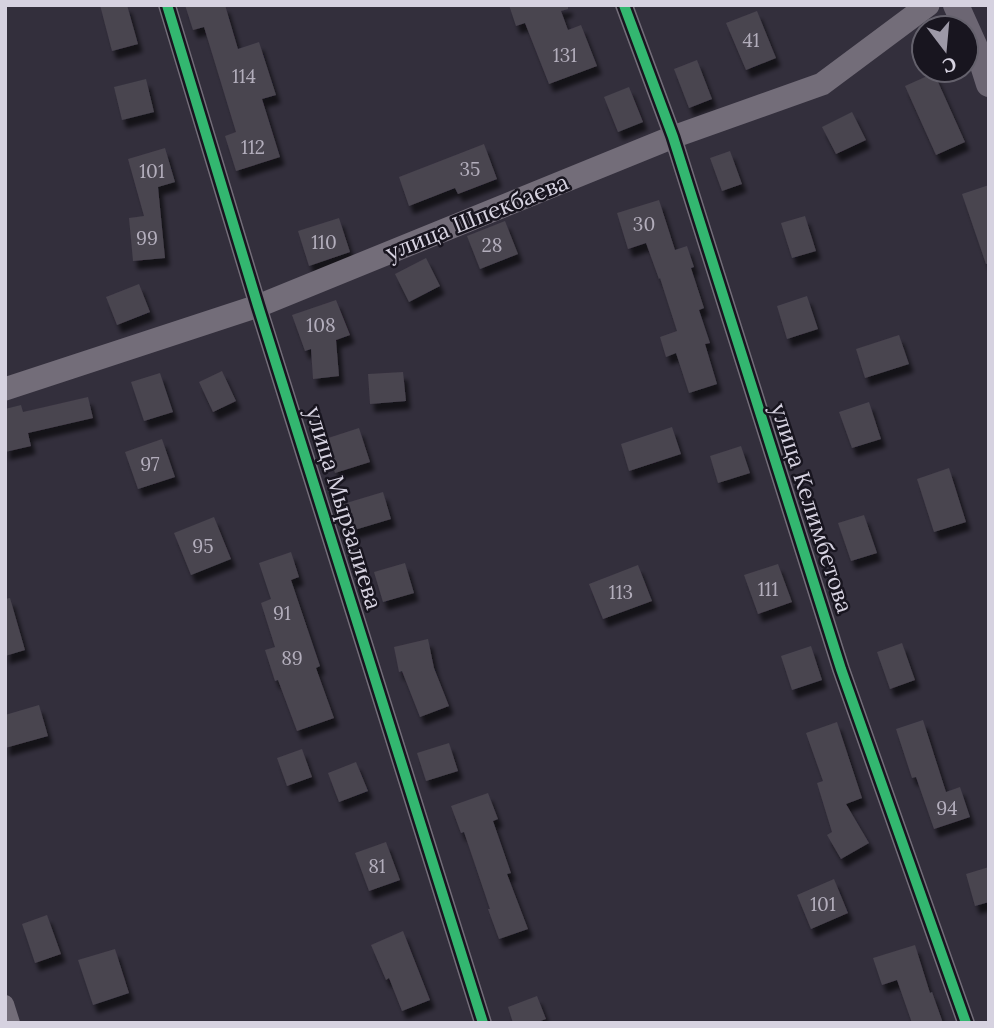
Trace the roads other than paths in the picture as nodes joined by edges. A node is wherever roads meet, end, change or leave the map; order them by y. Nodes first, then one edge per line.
1 (167, 5) edge
2 (624, 5) edge
3 (928, 5) edge
4 (956, 5) edge
5 (989, 84) edge
6 (673, 137) junction
7 (258, 306) junction
8 (5, 389) edge
9 (5, 1004) edge
10 (11, 1023) edge
11 (484, 1023) edge
12 (966, 1023) edge

1 - 7 street, улица Мырзалиева
2 - 6 street, улица Келимбетова
3 - 6 street, улица Шпекбаева
4 - 5 main road
6 - 7 street, улица Шпекбаева
6 - 12 street, улица Келимбетова
7 - 8 street, улица Шпекбаева
7 - 11 street, улица Мырзалиева
9 - 10 street

